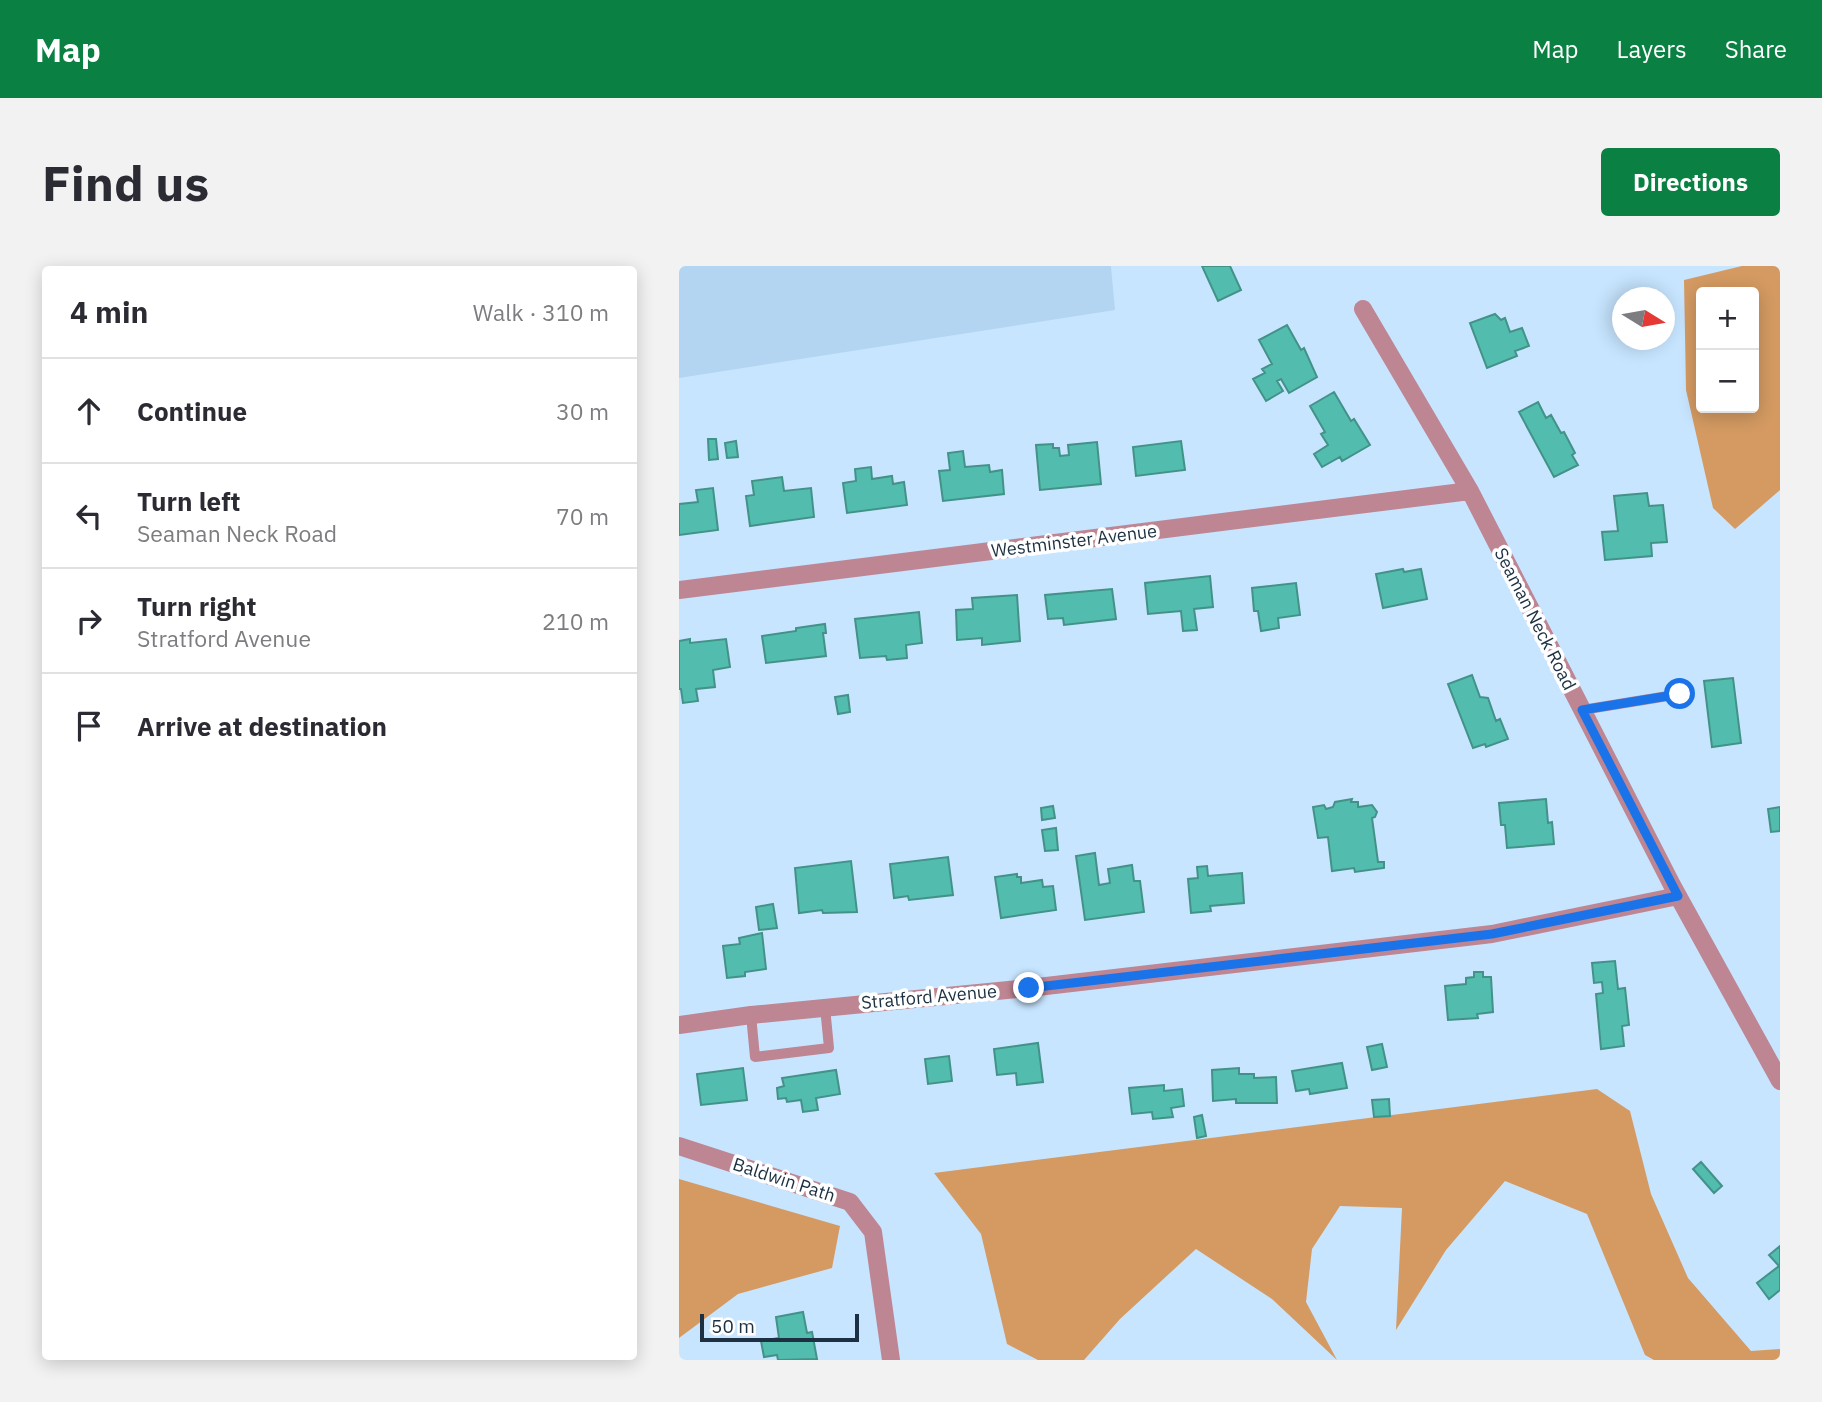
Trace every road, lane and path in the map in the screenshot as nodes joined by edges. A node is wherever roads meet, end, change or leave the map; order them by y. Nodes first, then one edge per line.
1 (1363, 309) dead end
2 (1470, 491) junction
3 (679, 590) edge
4 (1680, 694) dead end
5 (1582, 710) junction
6 (1678, 896) junction
7 (825, 1007) junction
8 (751, 1015) junction
9 (679, 1025) edge
10 (1780, 1081) edge
11 (679, 1146) edge
12 (891, 1360) edge

1 - 2 street, Seaman Neck Road
2 - 3 street, Westminster Avenue
2 - 5 street, Seaman Neck Road
4 - 5 lane
5 - 6 street, Seaman Neck Road
6 - 7 street, Stratford Avenue
6 - 10 street, Seaman Neck Road
7 - 8 street, Stratford Avenue
7 - 8 lane
8 - 9 street, Stratford Avenue
11 - 12 street, Baldwin Path

